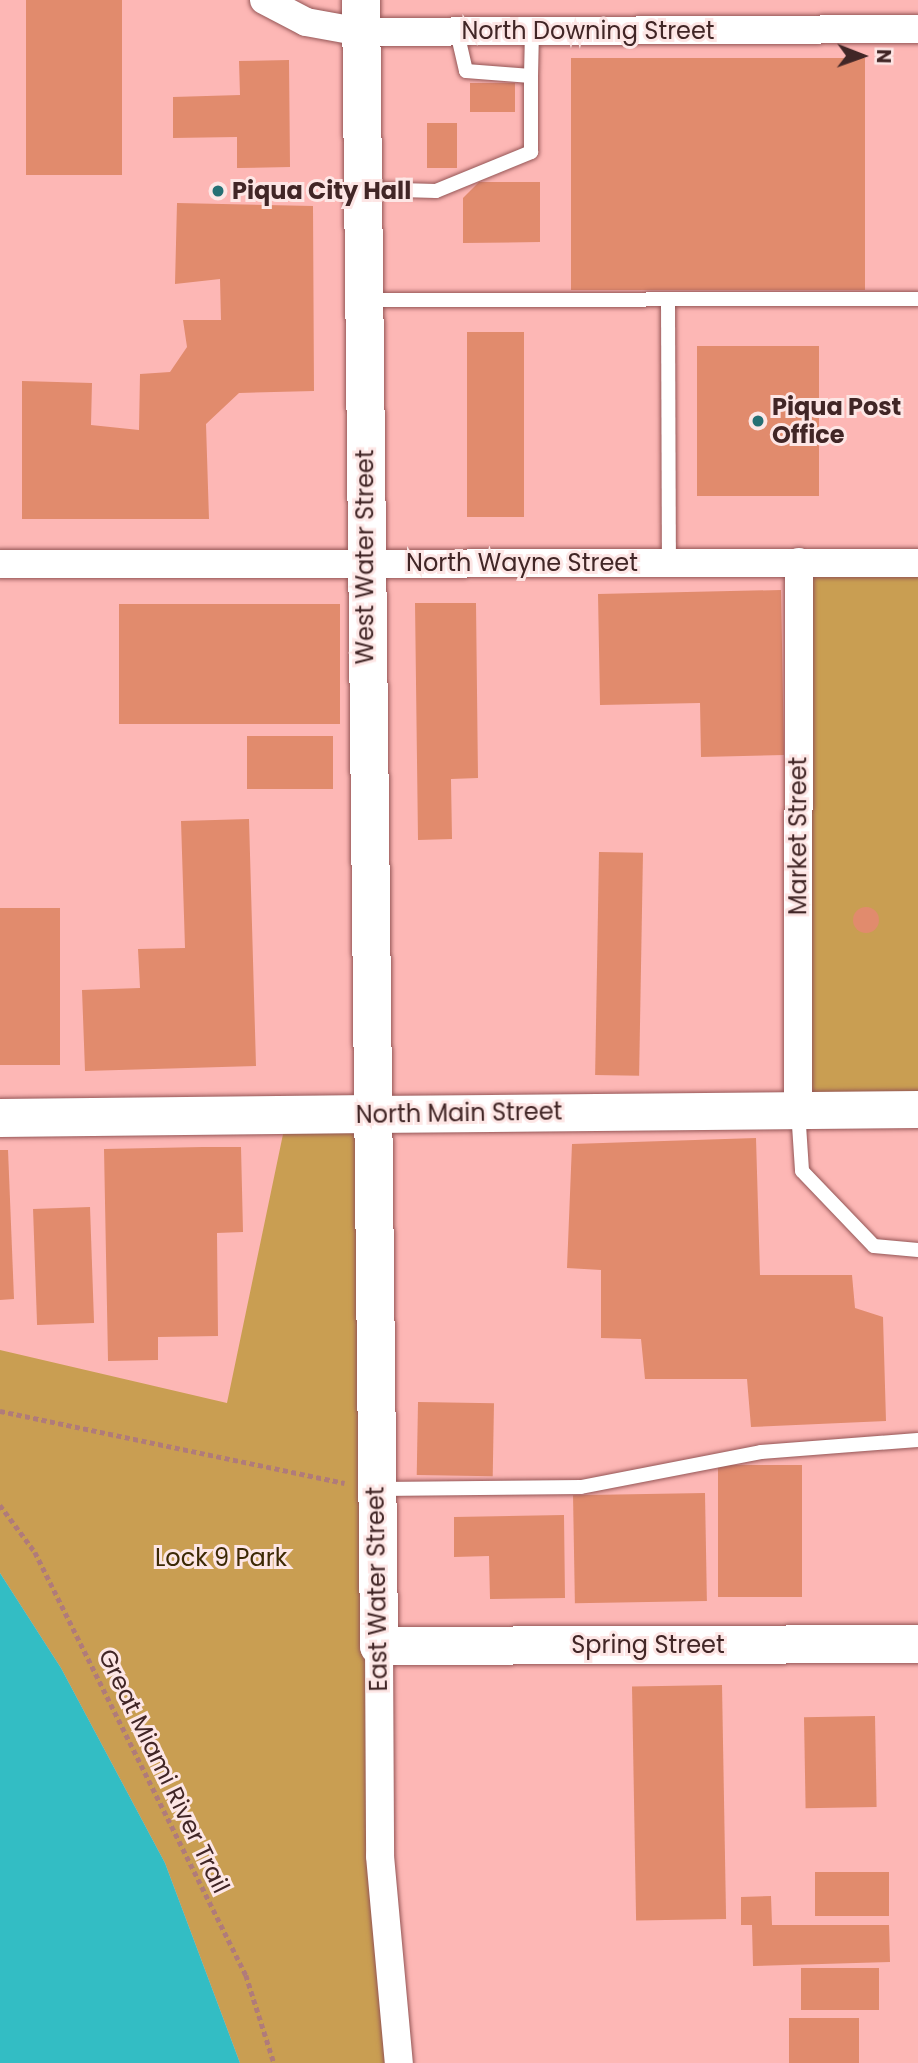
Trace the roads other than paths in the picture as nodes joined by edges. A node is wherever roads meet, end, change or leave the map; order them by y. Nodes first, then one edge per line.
1 (264, 0) edge
2 (361, 16) edge
3 (918, 29) edge
4 (532, 31) junction
5 (457, 32) junction
6 (531, 76) junction
7 (362, 189) junction
8 (918, 299) edge
9 (365, 300) junction
10 (668, 300) junction
11 (799, 562) junction
12 (364, 563) junction
13 (669, 563) junction
14 (918, 563) edge
15 (0, 564) edge
16 (798, 1109) junction
17 (918, 1109) edge
18 (372, 1114) junction
19 (0, 1118) edge
20 (918, 1250) edge
21 (918, 1440) edge
22 (375, 1489) junction
23 (918, 1644) edge
24 (379, 1646) junction
25 (398, 2063) edge

1 - 2 street, North Downing Street
2 - 5 street, North Downing Street
2 - 7 main road, West Water Street
3 - 4 street, North Downing Street
4 - 5 street, North Downing Street
4 - 6 lane
5 - 6 lane
6 - 7 lane
7 - 9 main road, West Water Street
8 - 10 lane
9 - 10 lane
9 - 12 main road, West Water Street
10 - 13 lane
11 - 13 street, North Wayne Street
11 - 14 street, North Wayne Street
11 - 16 street, Market Street
12 - 13 street, North Wayne Street
12 - 15 street, North Wayne Street
12 - 18 main road, West Water Street
16 - 17 street, North Main Street
16 - 18 street, North Main Street
16 - 20 lane
18 - 19 main road, North Main Street
18 - 22 main road, East Water Street
21 - 22 lane
22 - 24 main road, East Water Street
23 - 24 main road, Spring Street
24 - 25 street, East Water Street

